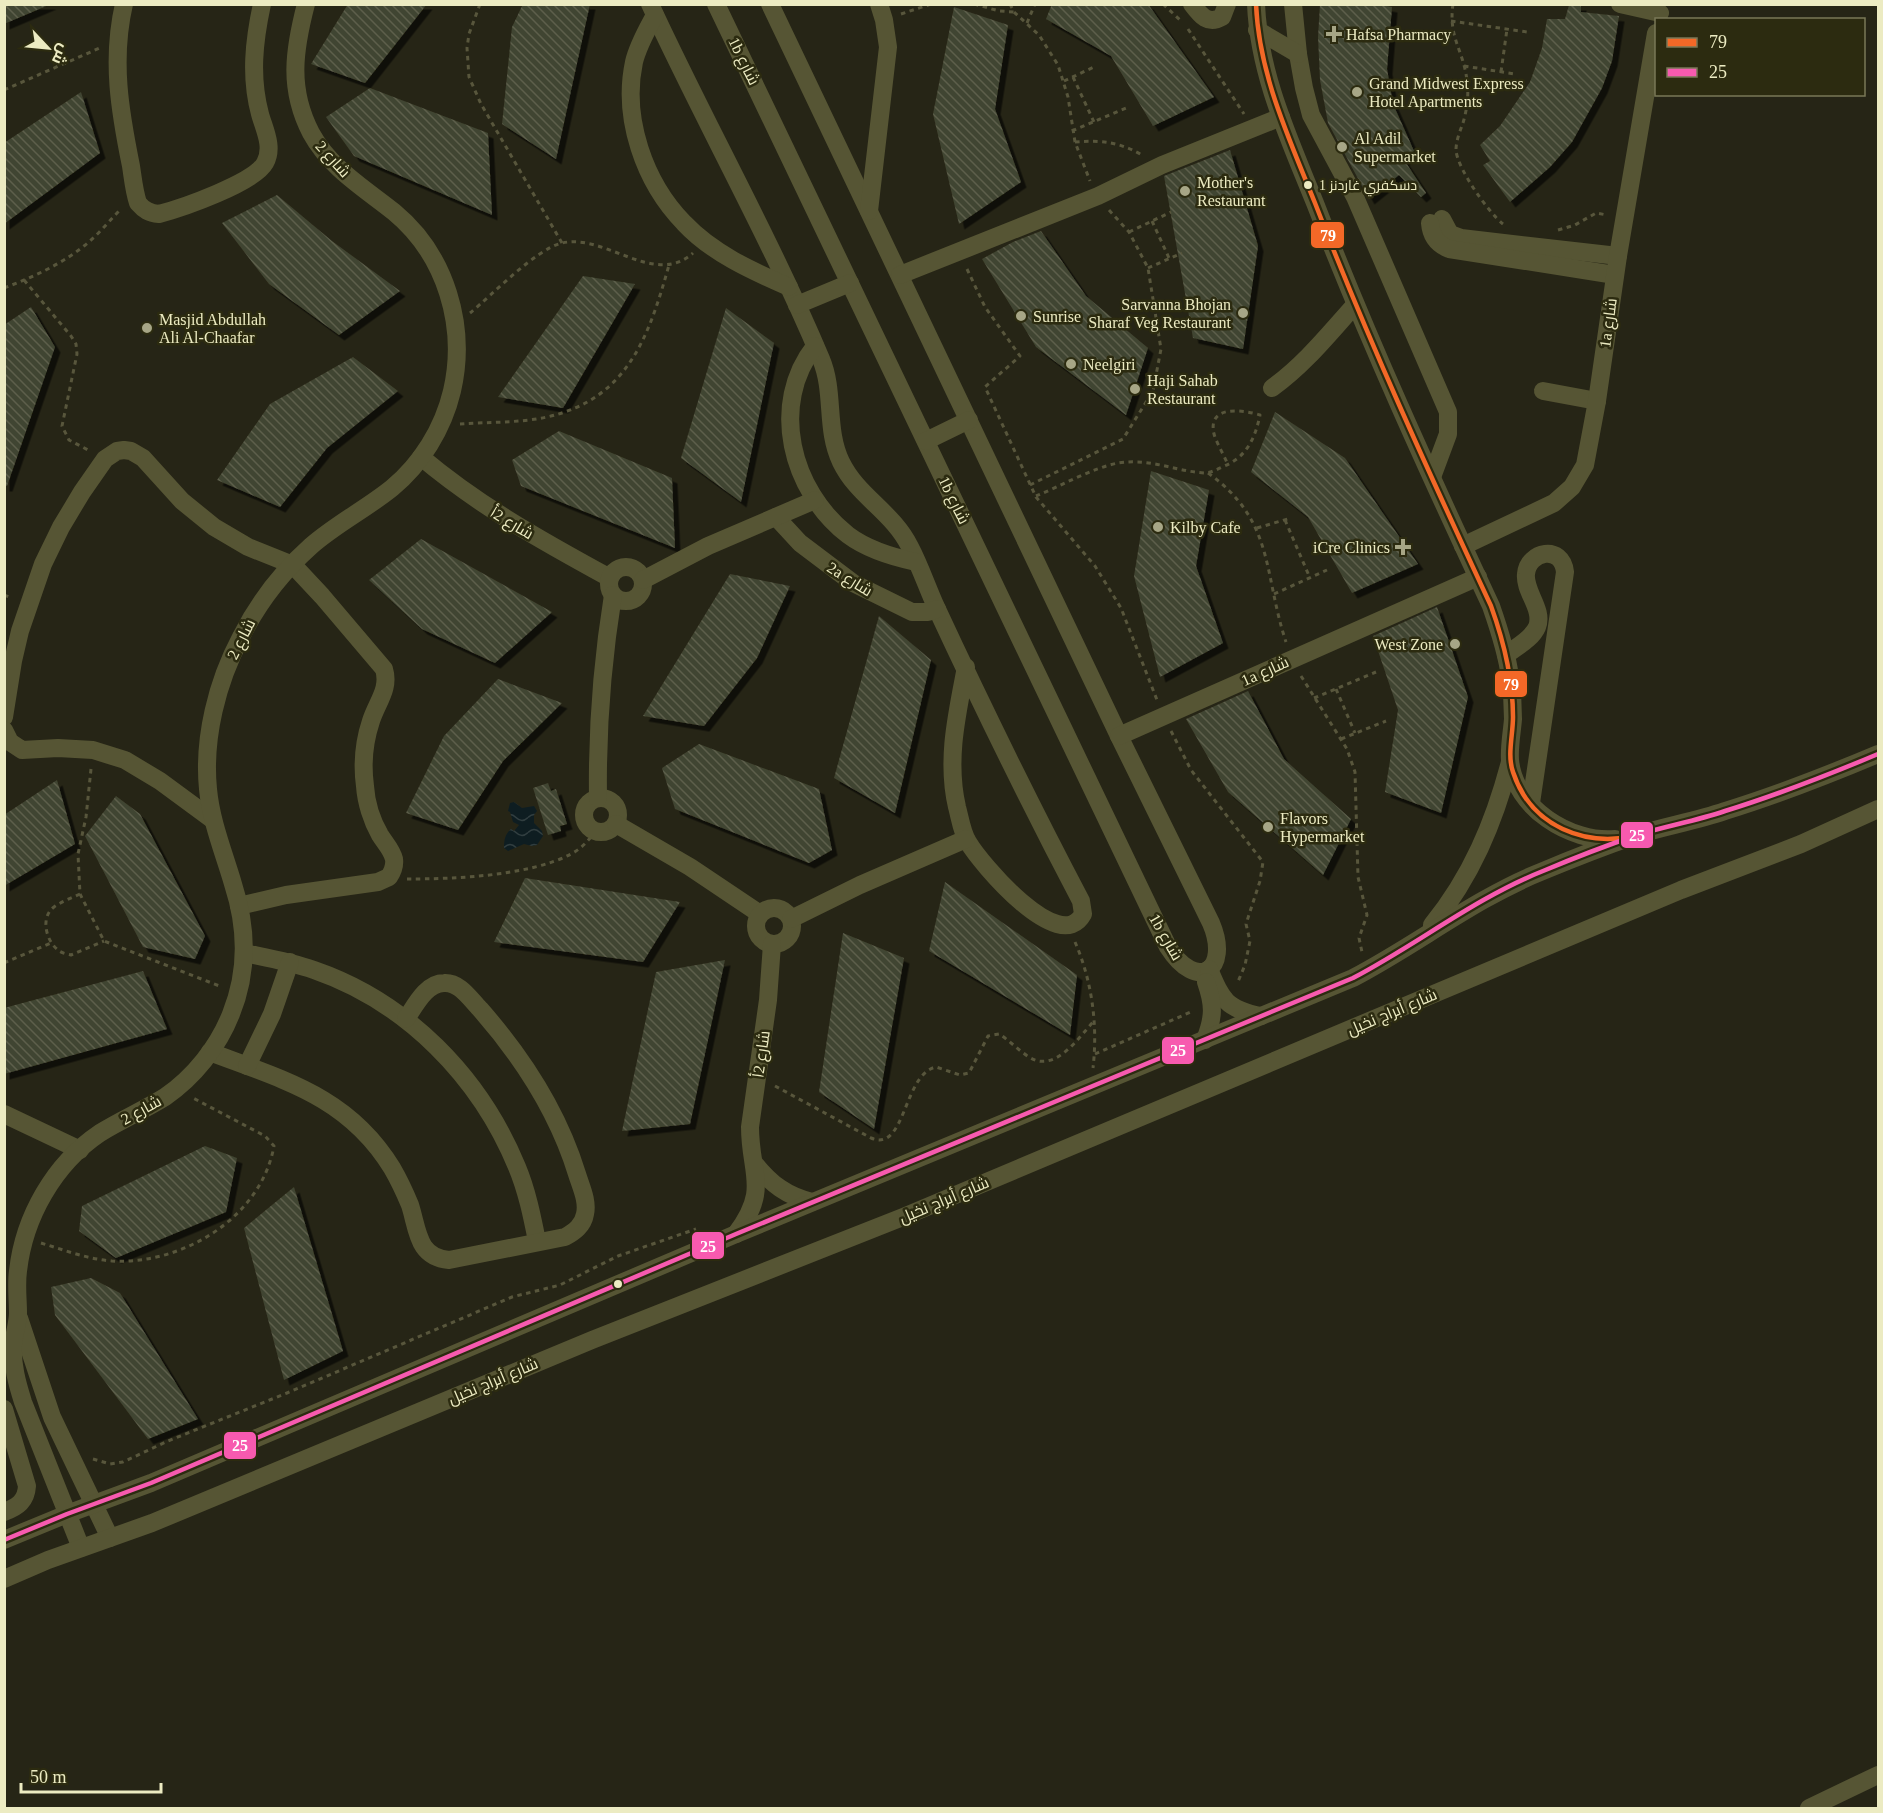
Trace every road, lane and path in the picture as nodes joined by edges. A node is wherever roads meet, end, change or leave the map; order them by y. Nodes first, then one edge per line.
1 (124, 4) edge
2 (262, 4) edge
3 (306, 4) edge
4 (480, 4) edge
5 (716, 4) edge
6 (770, 4) edge
7 (931, 4) edge
8 (974, 4) edge
9 (1011, 4) edge
10 (1035, 4) edge
11 (1163, 4) edge
12 (1192, 4) edge
13 (1227, 4) edge
14 (1256, 4) edge
15 (1293, 4) edge
16 (1453, 4) edge
17 (1620, 4) edge
18 (652, 10) edge
19 (882, 12) edge
20 (1014, 12) junction
21 (1660, 12) edge
22 (1451, 21) junction
23 (1027, 23) junction
24 (1507, 29) junction
25 (1257, 30) junction
26 (1527, 32) dead end
27 (1655, 39) edge
28 (117, 40) junction
29 (1298, 54) junction
30 (1096, 66) dead end
31 (1464, 66) junction
32 (1501, 72) junction
33 (1515, 74) dead end
34 (1073, 77) junction
35 (1064, 81) junction
36 (4, 90) edge
37 (1126, 108) dead end
38 (1281, 117) junction
39 (1094, 122) junction
40 (1253, 128) junction
41 (1072, 131) junction
42 (1075, 142) junction
43 (1162, 165) junction
44 (135, 195) junction
45 (1098, 196) junction
46 (869, 211) junction
47 (1171, 212) dead end
48 (1624, 217) junction
49 (1152, 221) junction
50 (1507, 227) dead end
51 (1552, 231) dead end
52 (1129, 232) junction
53 (706, 242) junction
54 (562, 243) junction
55 (959, 250) junction
56 (1182, 253) dead end
57 (1618, 256) junction
58 (1169, 258) junction
59 (669, 265) junction
60 (1148, 268) junction
61 (900, 275) junction
62 (1615, 275) junction
63 (24, 280) junction
64 (850, 283) junction
65 (789, 287) junction
66 (4, 288) edge
67 (797, 305) junction
68 (1354, 306) junction
69 (455, 326) junction
70 (815, 346) junction
71 (1272, 388) dead end
72 (1543, 391) dead end
73 (1597, 401) junction
74 (969, 420) junction
75 (440, 426) junction
76 (926, 441) junction
77 (421, 457) junction
78 (105, 459) junction
79 (1228, 465) junction
80 (1208, 473) junction
81 (1432, 477) junction
82 (1030, 485) junction
83 (1036, 497) junction
84 (815, 500) junction
85 (776, 517) junction
86 (1291, 518) dead end
87 (1285, 519) junction
88 (1257, 528) junction
89 (1463, 546) junction
90 (916, 562) junction
91 (293, 565) junction
92 (1327, 570) dead end
93 (1478, 577) junction
94 (1310, 578) junction
95 (643, 580) junction
96 (611, 587) junction
97 (1274, 594) junction
98 (937, 609) junction
99 (1506, 655) junction
100 (1293, 659) junction
101 (966, 667) junction
102 (1376, 672) dead end
103 (1336, 689) junction
104 (1314, 699) junction
105 (1164, 716) junction
106 (4, 717) edge
107 (1386, 721) dead end
108 (4, 730) edge
109 (1355, 733) junction
110 (1119, 736) junction
111 (1341, 739) junction
112 (93, 750) junction
113 (1878, 754) edge
114 (1510, 761) junction
115 (598, 798) junction
116 (1531, 804) junction
117 (1878, 809) edge
118 (213, 820) junction
119 (616, 824) junction
120 (595, 832) junction
121 (1638, 835) junction
122 (966, 839) junction
123 (393, 870) junction
124 (80, 894) junction
125 (239, 906) junction
126 (760, 914) junction
127 (791, 919) junction
128 (1068, 927) junction
129 (1425, 934) junction
130 (104, 941) junction
131 (51, 943) junction
132 (772, 944) junction
133 (244, 953) junction
134 (290, 962) junction
135 (4, 963) edge
136 (1371, 968) junction
137 (1206, 970) junction
138 (238, 993) junction
139 (1215, 995) junction
140 (1261, 1016) junction
141 (405, 1019) junction
142 (1094, 1021) junction
143 (1205, 1040) junction
144 (210, 1052) junction
145 (1095, 1054) junction
146 (247, 1066) junction
147 (758, 1076) junction
148 (1090, 1087) junction
149 (176, 1089) junction
150 (4, 1114) edge
151 (80, 1150) junction
152 (755, 1164) junction
153 (812, 1202) junction
154 (696, 1230) dead end
155 (736, 1234) junction
156 (25, 1239) junction
157 (537, 1241) junction
158 (11, 1319) edge
159 (4, 1409) edge
160 (72, 1460) junction
161 (93, 1504) junction
162 (4, 1512) edge
163 (67, 1514) junction
164 (110, 1538) junction
165 (4, 1540) edge
166 (81, 1548) junction
167 (4, 1579) edge
168 (1878, 1775) edge
169 (1809, 1809) edge

1 - 28 street
2 - 44 street
3 - 69 street, شارع 2
4 - 54 path
5 - 64 street, 1b شارع
6 - 46 street
7 - 19 path
8 - 20 path
9 - 20 path
10 - 23 path
11 - 40 path
12 - 13 street
14 - 25 street
15 - 29 street
16 - 22 path
17 - 21 street
18 - 53 street
18 - 65 street
19 - 46 street
20 - 23 path
22 - 24 path
22 - 31 path
23 - 35 path
24 - 26 path
24 - 32 path
25 - 29 street
25 - 38 street
27 - 48 street, 1a شارع
28 - 36 path
28 - 44 street
29 - 81 street
30 - 34 path
31 - 32 path
31 - 50 path
32 - 33 path
34 - 35 path
34 - 39 path
35 - 41 path
37 - 39 path
38 - 40 street
38 - 68 street
39 - 41 path
40 - 43 street
41 - 42 path
42 - 43 path
42 - 45 path
43 - 45 street
44 - 63 path
45 - 52 path
45 - 55 street
46 - 61 street
47 - 49 path
48 - 51 path
48 - 57 street, 1a شارع
49 - 52 path
49 - 58 path
52 - 60 path
53 - 59 path
53 - 65 street
54 - 59 path
54 - 69 path
55 - 61 street
55 - 82 path
56 - 58 path
57 - 62 street, 1a شارع
57 - 62 street
58 - 60 path
59 - 75 path
60 - 82 path
61 - 74 street
62 - 73 street, 1a شارع
63 - 66 path
63 - 78 path
64 - 67 street
64 - 76 street, 1b شارع
65 - 67 street
67 - 70 street
68 - 71 street
68 - 81 street
69 - 75 street, شارع 2
70 - 84 street
70 - 90 street
72 - 73 street
73 - 89 street, 1a شارع
74 - 76 street
74 - 110 street
75 - 77 street, شارع 2
76 - 137 street, 1b شارع
77 - 91 street, شارع 2
77 - 96 street, شارع 2أ
78 - 91 street
78 - 106 street
79 - 79 path
79 - 80 path
80 - 83 path
80 - 88 path
81 - 89 street
82 - 83 path
83 - 105 path
84 - 85 street
84 - 90 street
85 - 95 street
85 - 98 street, 2a شارع
86 - 87 path
87 - 88 path
87 - 94 path
88 - 97 path
89 - 93 street
90 - 98 street
91 - 118 street, شارع 2
91 - 123 street
92 - 94 path
93 - 99 street
93 - 100 street, 1a شارع
94 - 97 path
95 - 96 street
95 - 96 street
96 - 115 street
97 - 100 path
98 - 101 street
99 - 114 street
99 - 116 street
100 - 104 path
100 - 105 street, 1a شارع
101 - 122 street
101 - 128 street
102 - 103 path
103 - 104 path
103 - 109 path
104 - 111 path
105 - 110 street, 1a شارع
105 - 139 path
107 - 109 path
108 - 112 street
109 - 111 path
110 - 137 street
111 - 136 path
112 - 118 street
112 - 124 path
113 - 121 street
114 - 116 street
114 - 129 street
115 - 119 street
115 - 120 street
116 - 121 street
117 - 164 street, شارع أبراج نخيل
118 - 125 street, شارع 2
119 - 120 street
119 - 126 street
120 - 123 path
121 - 129 street
122 - 127 street
122 - 128 street
123 - 125 street
124 - 130 path
124 - 131 path
125 - 133 street, شارع 2
126 - 127 street
126 - 132 street
127 - 132 street
128 - 142 path
129 - 136 street
130 - 131 path
130 - 138 path
131 - 135 path
132 - 147 street, شارع 2أ
133 - 134 street
133 - 138 street, شارع 2
134 - 141 street
134 - 146 street
136 - 140 street
137 - 139 street
138 - 144 street, شارع 2
139 - 140 street
139 - 143 street
139 - 145 path
140 - 143 street
141 - 157 street
141 - 157 street
142 - 145 path
142 - 147 path
143 - 148 street
144 - 146 street
144 - 149 street, شارع 2
145 - 148 path
146 - 157 street
147 - 152 street, شارع 2أ
148 - 153 street
149 - 151 street, شارع 2
149 - 156 path
150 - 151 street
151 - 156 street, شارع 2
152 - 153 street
152 - 155 street, شارع 2أ
153 - 155 street
154 - 160 path
155 - 161 street
156 - 158 street, شارع 2
158 - 160 street, شارع 2
158 - 163 street, شارع 2
159 - 162 street
160 - 161 street, شارع 2
161 - 163 street
161 - 164 street, شارع 2
163 - 165 street
163 - 166 street, شارع 2
164 - 166 street, شارع أبراج نخيل
166 - 167 street, شارع أبراج نخيل
168 - 169 street

